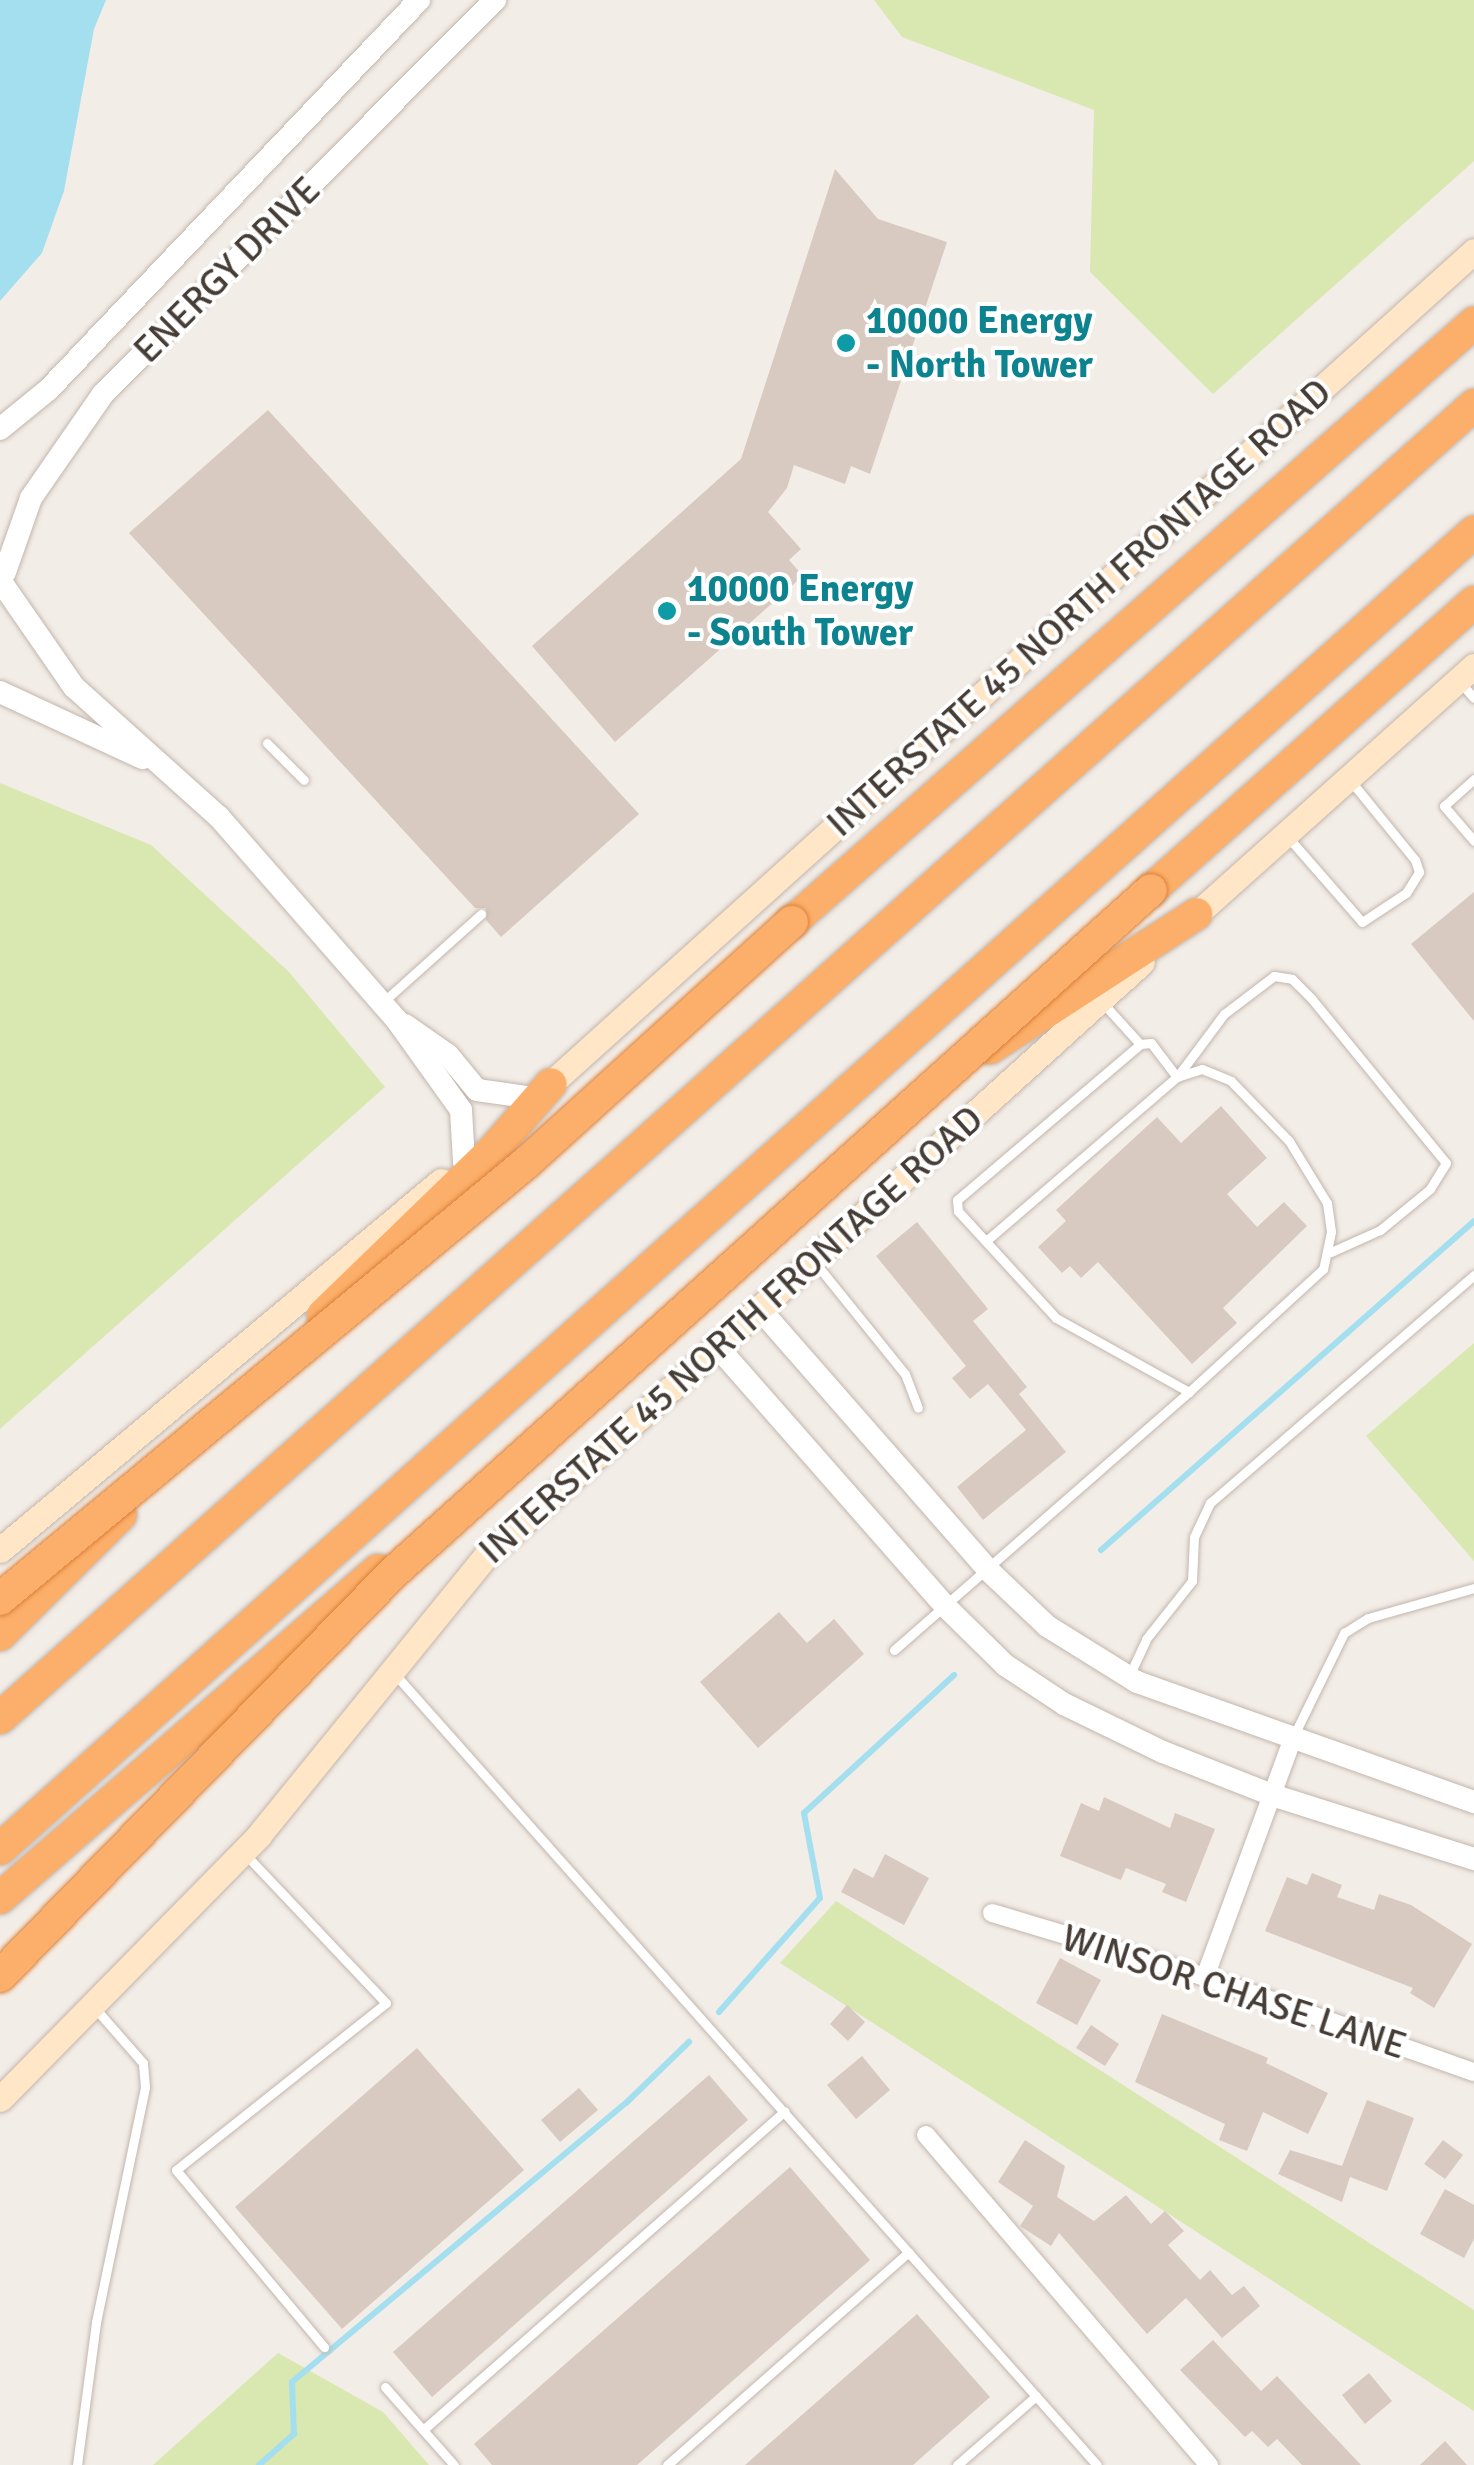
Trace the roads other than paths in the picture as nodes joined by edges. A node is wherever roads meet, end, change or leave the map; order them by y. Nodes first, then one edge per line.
1 (419, 0) edge
2 (495, 0) edge
3 (1474, 251) edge
4 (1474, 322) edge
5 (1474, 405) edge
6 (0, 429) edge
7 (1474, 532) edge
8 (0, 544) edge
9 (3, 587) edge
10 (1474, 602) edge
11 (1469, 681) edge
12 (0, 692) edge
13 (267, 743) dead end
14 (150, 761) junction
15 (1348, 778) junction
16 (1474, 779) edge
17 (304, 780) dead end
18 (1286, 834) junction
19 (1474, 841) edge
20 (481, 914) dead end
21 (1196, 914) junction
22 (1100, 1000) junction
23 (390, 1010) junction
24 (1140, 1044) junction
25 (1177, 1077) junction
26 (543, 1091) junction
27 (464, 1162) junction
28 (986, 1241) junction
29 (1331, 1252) junction
30 (812, 1258) junction
31 (1474, 1275) edge
32 (758, 1306) junction
33 (715, 1344) junction
34 (1189, 1392) junction
35 (918, 1408) dead end
36 (0, 1550) edge
37 (987, 1569) junction
38 (1474, 1588) edge
39 (0, 1599) edge
40 (944, 1605) junction
41 (0, 1635) edge
42 (894, 1650) dead end
43 (391, 1670) junction
44 (1128, 1677) junction
45 (0, 1718) edge
46 (1293, 1738) junction
47 (1272, 1795) junction
48 (1474, 1802) edge
49 (0, 1849) edge
50 (243, 1852) junction
51 (1474, 1859) edge
52 (0, 1898) edge
53 (992, 1913) dead end
54 (0, 1976) edge
55 (1205, 1977) junction
56 (92, 2004) junction
57 (1474, 2072) edge
58 (0, 2100) edge
59 (785, 2111) junction
60 (926, 2135) dead end
61 (908, 2252) junction
62 (324, 2346) dead end
63 (386, 2387) dead end
64 (1036, 2396) junction
65 (423, 2430) junction
66 (77, 2465) edge
67 (454, 2465) edge
68 (667, 2465) edge
69 (957, 2465) edge
70 (1097, 2465) edge
71 (1209, 2465) edge

1 - 6 street, ENERGY DRIVE
2 - 9 street, ENERGY DRIVE
3 - 26 main road, INTERSTATE 45 NORTH FRONTAGE ROAD
4 - 39 highway, bridge
5 - 45 highway
7 - 49 highway
8 - 9 street
9 - 14 street
10 - 54 highway, bridge
11 - 15 main road, INTERSTATE 45 NORTH FRONTAGE ROAD
12 - 14 street
13 - 17 lane
14 - 23 street
15 - 18 main road, INTERSTATE 45 NORTH FRONTAGE ROAD
15 - 18 lane
16 - 19 lane
18 - 21 main road, INTERSTATE 45 NORTH FRONTAGE ROAD
20 - 23 lane
21 - 22 main road, INTERSTATE 45 NORTH FRONTAGE ROAD
21 - 52 highway
22 - 24 lane
22 - 30 main road, INTERSTATE 45 NORTH FRONTAGE ROAD
23 - 26 street
23 - 27 street
24 - 25 lane
24 - 28 lane
25 - 28 lane
25 - 29 lane
25 - 29 lane
26 - 27 main road, INTERSTATE 45 NORTH FRONTAGE ROAD
26 - 41 highway
27 - 36 main road, INTERSTATE 45 NORTH FRONTAGE ROAD
28 - 34 lane
29 - 34 lane
30 - 32 main road, INTERSTATE 45 NORTH FRONTAGE ROAD
30 - 35 lane
31 - 44 lane
32 - 33 main road, INTERSTATE 45 NORTH FRONTAGE ROAD
32 - 37 street
33 - 40 street
33 - 43 main road, INTERSTATE 45 NORTH FRONTAGE ROAD
34 - 37 lane
37 - 40 lane
37 - 44 street
38 - 46 lane
40 - 42 lane
40 - 47 street
43 - 50 main road, INTERSTATE 45 NORTH FRONTAGE ROAD
43 - 59 lane
44 - 46 street
46 - 47 street
46 - 48 street
47 - 51 street
47 - 55 street
50 - 56 main road, INTERSTATE 45 NORTH FRONTAGE ROAD
50 - 62 lane
53 - 55 street, WINSOR CHASE LANE
55 - 57 street, WINSOR CHASE LANE
56 - 58 main road, INTERSTATE 45 NORTH FRONTAGE ROAD
56 - 66 lane
59 - 61 lane
59 - 65 lane
60 - 71 street
61 - 64 lane
61 - 68 lane
63 - 65 lane
64 - 69 lane
64 - 70 lane
65 - 67 lane

